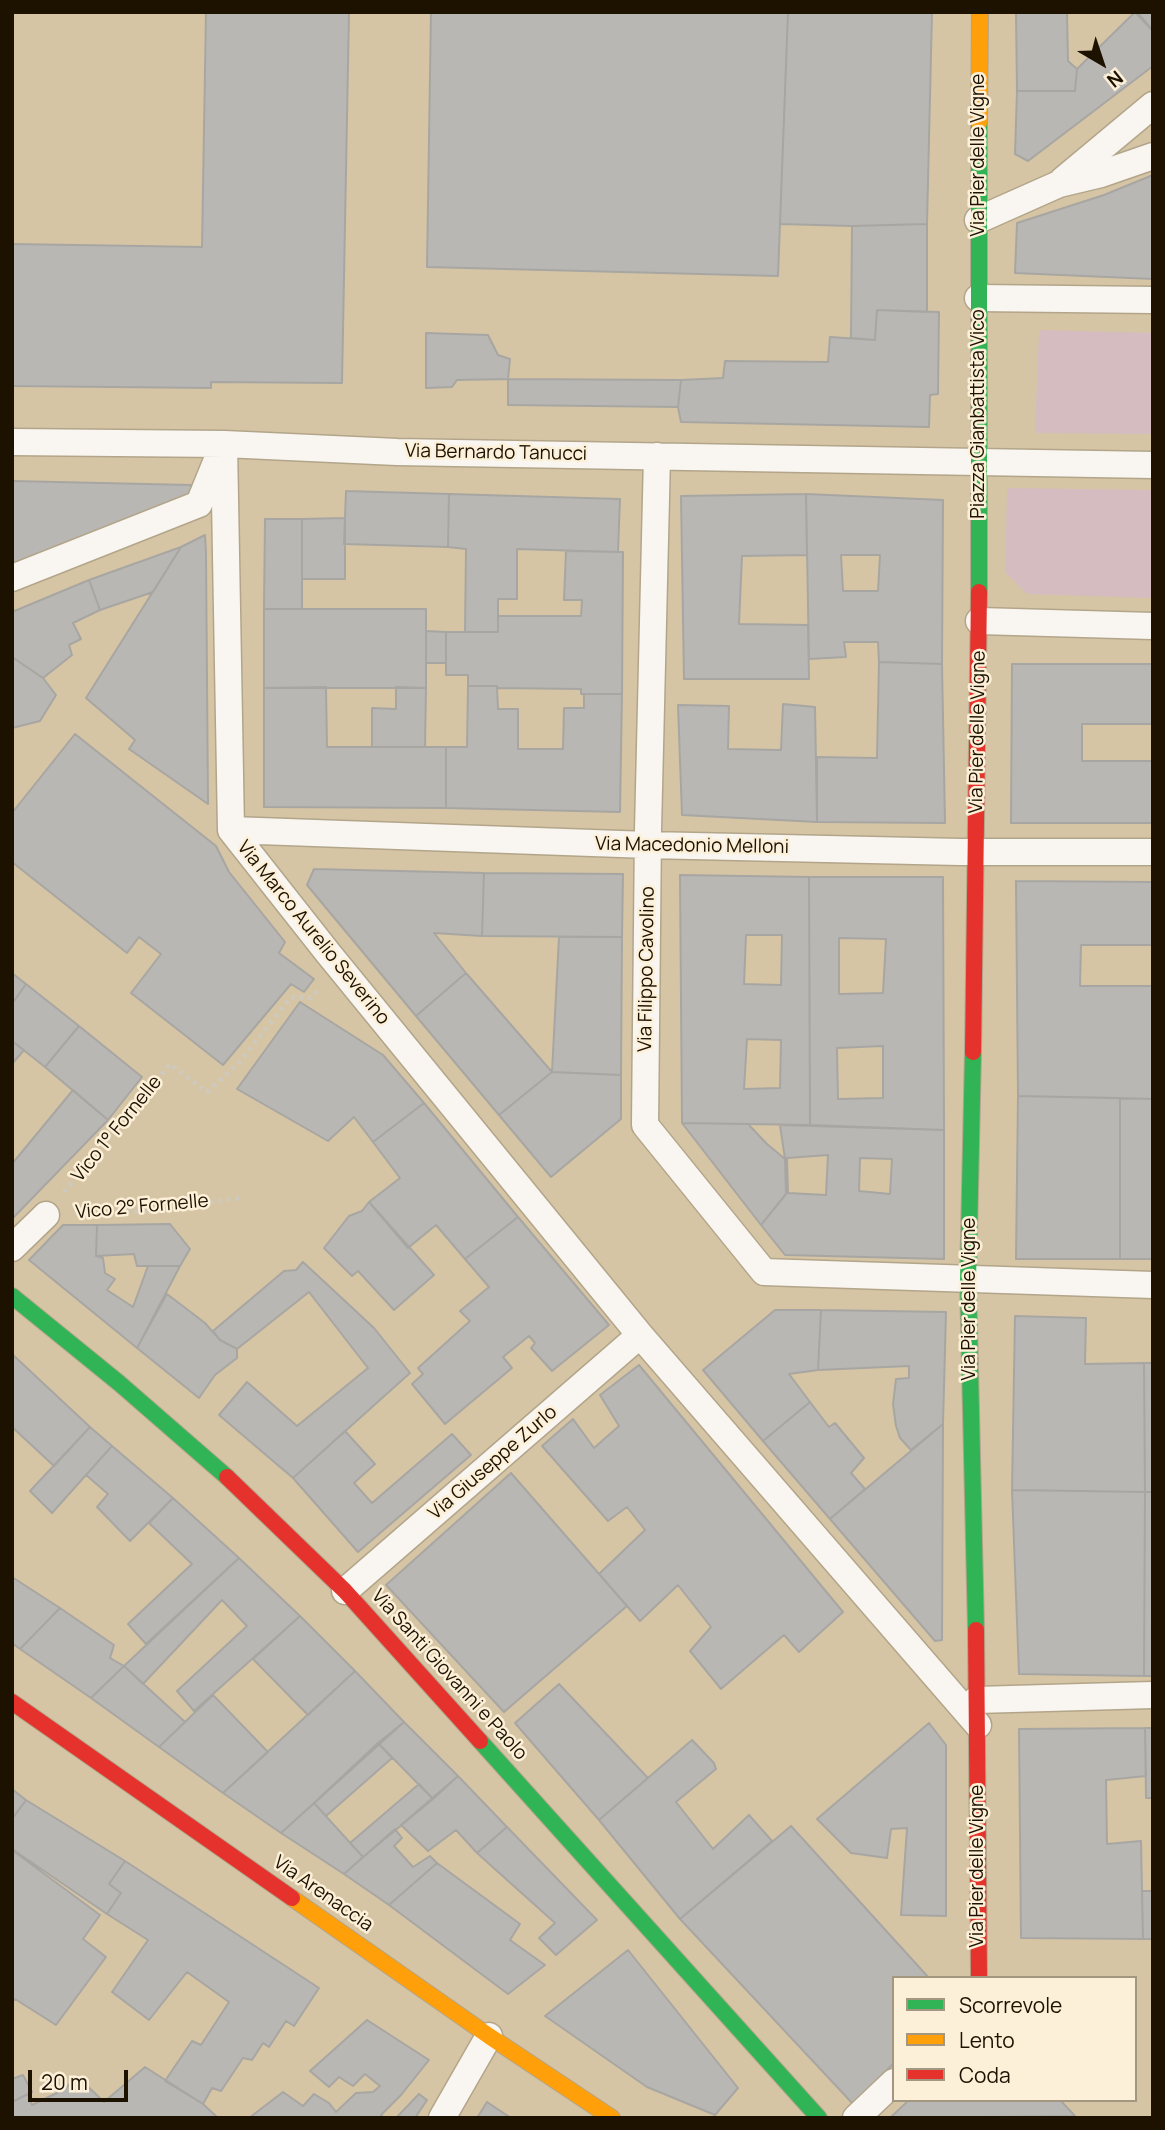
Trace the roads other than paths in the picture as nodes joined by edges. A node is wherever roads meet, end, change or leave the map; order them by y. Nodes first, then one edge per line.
1 (980, 12) edge
2 (1153, 105) edge
3 (1153, 156) edge
4 (1059, 184) junction
5 (978, 220) junction
6 (978, 298) junction
7 (1153, 300) edge
8 (12, 442) edge
9 (223, 444) junction
10 (657, 456) junction
11 (980, 463) junction
12 (1153, 465) edge
13 (12, 578) edge
14 (979, 621) junction
15 (1153, 626) edge
16 (231, 830) junction
17 (648, 845) junction
18 (977, 852) junction
19 (1153, 852) edge
20 (46, 1215) road end
21 (12, 1248) edge
22 (968, 1280) junction
23 (1153, 1285) edge
24 (12, 1296) edge
25 (640, 1335) junction
26 (345, 1591) junction
27 (1153, 1695) edge
28 (12, 1702) edge
29 (977, 1713) junction
30 (979, 1976) edge
31 (489, 2036) junction
32 (892, 2084) edge
33 (442, 2118) edge
34 (612, 2118) edge
35 (818, 2118) edge
36 (856, 2118) edge

1 - 5 street, Via Pier delle Vigne
2 - 4 street
3 - 4 street
4 - 5 street
5 - 6 street, Via Pier delle Vigne
6 - 7 street, Piazza Gianbattista Vico
6 - 11 street, Piazza Gianbattista Vico
8 - 9 street, Via Bernardo Tanucci
9 - 10 street, Via Bernardo Tanucci
9 - 13 street
9 - 16 street, Via Marco Aurelio Severino
10 - 11 street, Via Bernardo Tanucci
10 - 17 street, Via Filippo Cavolino
11 - 12 street, Via Bernardo Tanucci
11 - 14 street, Piazza Gianbattista Vico
14 - 15 street
14 - 18 street, Via Pier delle Vigne
16 - 17 street, Via Macedonio Melloni
16 - 25 street, Via Marco Aurelio Severino
17 - 18 street, Via Macedonio Melloni
17 - 22 street, Via Filippo Cavolino
18 - 19 street, Via Macedonio Melloni
18 - 22 street, Via Pier delle Vigne
20 - 21 street
22 - 23 street
22 - 29 street, Via Pier delle Vigne
24 - 26 street, Via Santi Giovanni e Paolo
25 - 26 street, Via Giuseppe Zurlo
25 - 29 street, Via Marco Aurelio Severino
26 - 35 street, Via Santi Giovanni e Paolo
27 - 29 street
28 - 31 street, Via Arenaccia
29 - 30 street, Via Pier delle Vigne
31 - 33 street
31 - 34 street, Via Arenaccia
32 - 36 street

